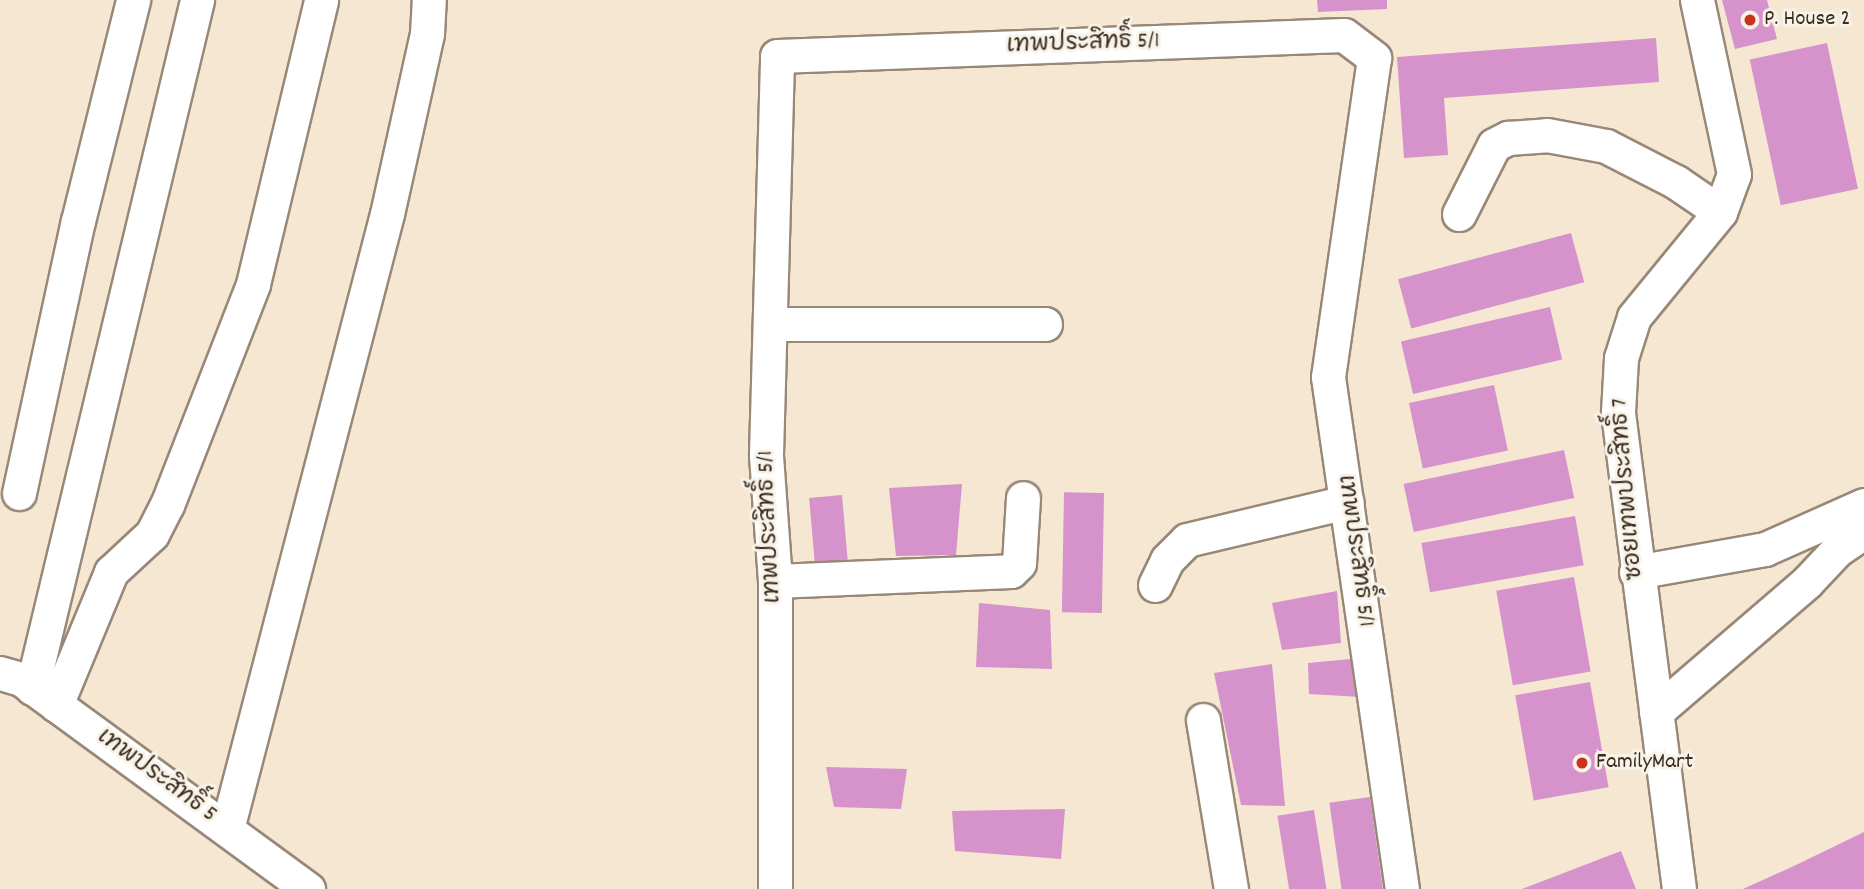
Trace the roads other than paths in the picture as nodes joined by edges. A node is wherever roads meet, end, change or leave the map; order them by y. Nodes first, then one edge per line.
1 (133, 0) edge
2 (197, 0) edge
3 (321, 0) edge
4 (429, 0) edge
5 (1698, 0) edge
6 (1720, 212) junction
7 (1459, 214) dead end
8 (770, 324) junction
9 (1045, 324) dead end
10 (19, 493) dead end
11 (1023, 498) dead end
12 (1347, 502) junction
13 (1864, 505) edge
14 (1864, 532) edge
15 (1636, 572) junction
16 (775, 581) junction
17 (1155, 585) dead end
18 (0, 673) edge
19 (44, 696) junction
20 (1656, 712) junction
21 (1203, 720) dead end
22 (227, 829) junction
23 (308, 889) edge
24 (775, 889) edge
25 (1231, 889) edge
26 (1402, 889) edge
27 (1679, 889) edge

1 - 10 street
2 - 19 street
3 - 19 street
4 - 22 street
5 - 6 street, ซอยเทพประสิทธิ์ 7
6 - 7 street
6 - 15 street, ซอยเทพประสิทธิ์ 7
8 - 9 street
8 - 12 street, เทพประสิทธิ์ 5/1
8 - 16 street, เทพประสิทธิ์ 5/1
11 - 16 street
12 - 17 street
12 - 26 street, เทพประสิทธิ์ 5/1
13 - 15 street
14 - 20 street
15 - 20 street, ซอยเทพประสิทธิ์ 7
16 - 24 street, เทพประสิทธิ์ 5/1
18 - 19 street, เทพประสิทธิ์ 5
19 - 22 street, เทพประสิทธิ์ 5
20 - 27 street, ซอยเทพประสิทธิ์ 7
21 - 25 street
22 - 23 street, เทพประสิทธิ์ 5

